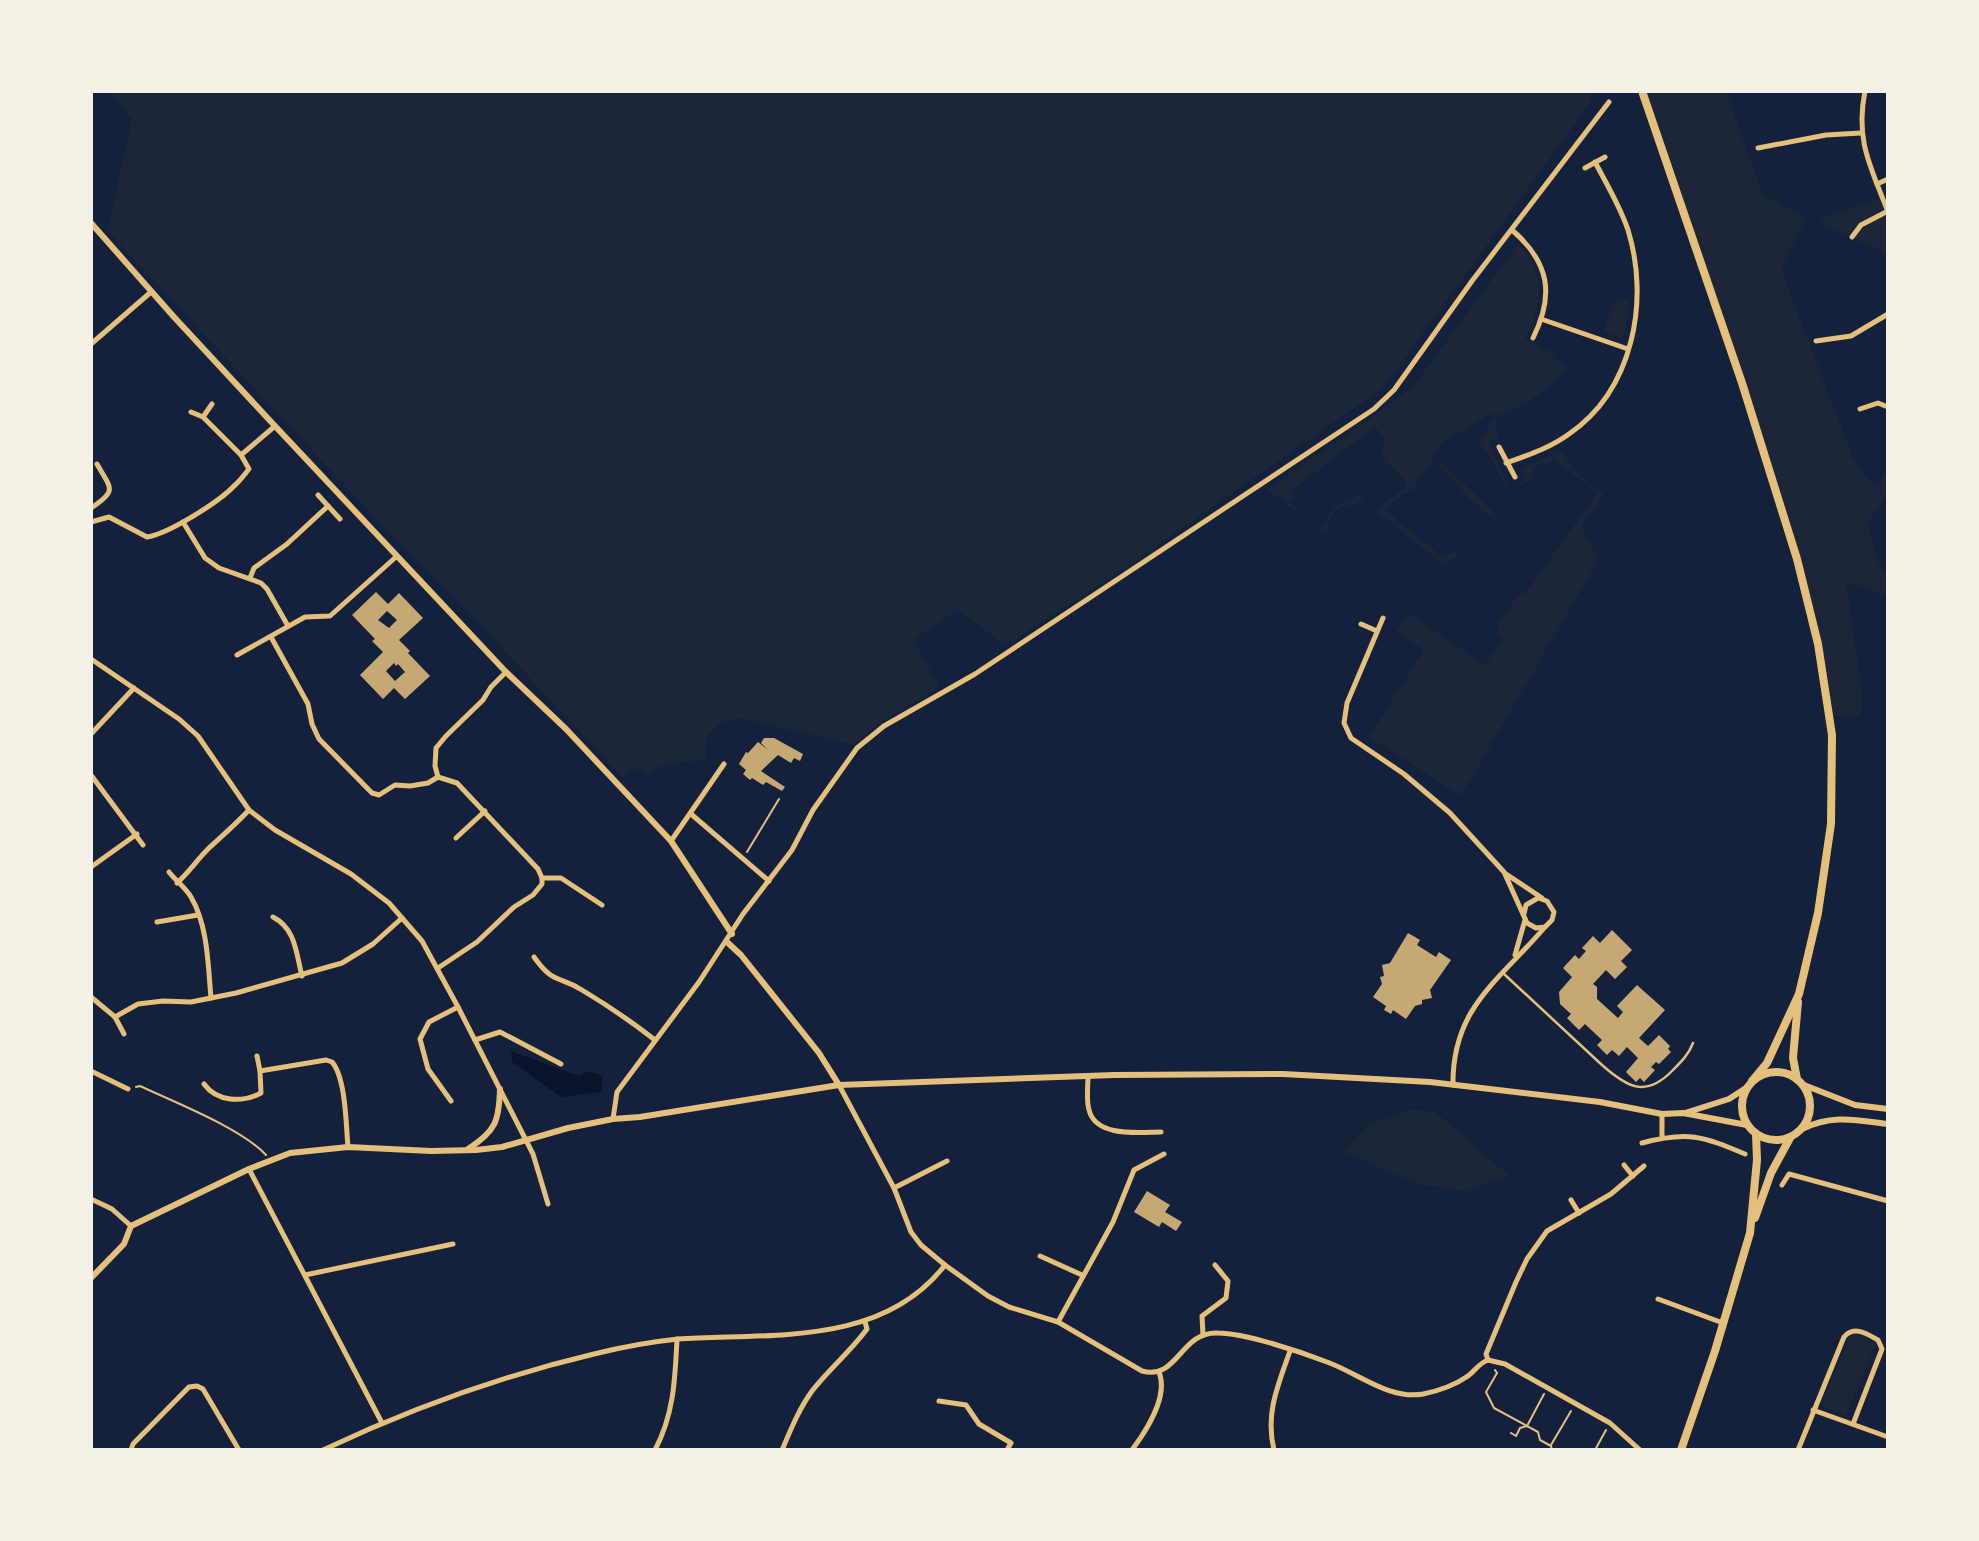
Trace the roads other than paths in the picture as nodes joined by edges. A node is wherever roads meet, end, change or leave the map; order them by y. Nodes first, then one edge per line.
1 (1642, 91) edge
2 (1864, 91) edge
3 (1609, 102) dead end
4 (1861, 133) junction
5 (1758, 148) dead end
6 (1605, 157) dead end
7 (1595, 162) junction
8 (1585, 168) dead end
9 (1888, 179) edge
10 (1878, 184) junction
11 (1888, 211) edge
12 (91, 223) edge
13 (1512, 230) junction
14 (1852, 237) dead end
15 (151, 292) junction
16 (1888, 314) edge
17 (1541, 319) junction
18 (1533, 338) dead end
19 (1816, 341) dead end
20 (91, 344) edge
21 (1628, 349) junction
22 (212, 404) dead end
23 (1888, 407) edge
24 (1860, 409) dead end
25 (191, 412) dead end
26 (203, 417) junction
27 (275, 426) junction
28 (1499, 447) dead end
29 (242, 455) junction
30 (1506, 463) junction
31 (97, 464) dead end
32 (1516, 477) dead end
33 (318, 495) dead end
34 (328, 506) junction
35 (91, 508) edge
36 (340, 519) dead end
37 (91, 522) edge
38 (183, 522) junction
39 (397, 556) junction
40 (250, 578) junction
41 (1383, 618) dead end
42 (1361, 624) dead end
43 (288, 626) junction
44 (1377, 631) junction
45 (271, 637) junction
46 (237, 655) dead end
47 (91, 659) edge
48 (506, 672) junction
49 (134, 688) junction
50 (91, 734) edge
51 (724, 764) dead end
52 (91, 775) edge
53 (438, 777) junction
54 (249, 810) junction
55 (485, 811) junction
56 (691, 814) junction
57 (137, 834) junction
58 (456, 838) dead end
59 (671, 841) junction
60 (143, 845) dead end
61 (91, 867) edge
62 (169, 872) dead end
63 (1504, 873) junction
64 (542, 878) junction
65 (769, 881) junction
66 (177, 883) junction
67 (1543, 899) junction
68 (602, 905) dead end
69 (198, 915) junction
70 (273, 917) dead end
71 (1524, 917) junction
72 (402, 918) junction
73 (157, 922) dead end
74 (1545, 927) junction
75 (732, 934) junction
76 (727, 942) junction
77 (534, 957) dead end
78 (1514, 958) junction
79 (438, 968) junction
80 (1502, 972) junction
81 (302, 976) junction
82 (1799, 994) junction
83 (91, 997) edge
84 (211, 998) junction
85 (458, 1007) junction
86 (115, 1017) junction
87 (124, 1034) dead end
88 (475, 1040) junction
89 (655, 1040) junction
90 (1693, 1043) dead end
91 (257, 1056) dead end
92 (561, 1064) dead end
93 (91, 1071) edge
94 (260, 1071) junction
95 (120, 1073) dead end
96 (1088, 1076) junction
97 (116, 1082) junction
98 (1800, 1082) junction
99 (204, 1084) dead end
100 (839, 1085) junction
101 (1453, 1085) junction
102 (1749, 1085) junction
103 (500, 1088) junction
104 (128, 1089) road end
105 (451, 1101) dead end
106 (1888, 1109) edge
107 (1684, 1113) junction
108 (1662, 1114) junction
109 (613, 1119) junction
110 (1888, 1124) edge
111 (1747, 1125) junction
112 (1802, 1129) junction
113 (1161, 1132) dead end
114 (1756, 1134) junction
115 (1662, 1138) junction
116 (1790, 1138) junction
117 (526, 1141) junction
118 (1642, 1143) dead end
119 (348, 1147) junction
120 (466, 1150) junction
121 (1164, 1154) dead end
122 (1745, 1154) dead end
123 (947, 1161) dead end
124 (1624, 1165) dead end
125 (1644, 1166) dead end
126 (249, 1169) junction
127 (1633, 1176) junction
128 (1782, 1185) dead end
129 (894, 1188) junction
130 (91, 1199) edge
131 (1571, 1200) dead end
132 (1888, 1201) edge
133 (548, 1204) dead end
134 (1579, 1213) junction
135 (131, 1226) junction
136 (1750, 1233) junction
137 (453, 1244) dead end
138 (1040, 1256) dead end
139 (945, 1265) junction
140 (1215, 1265) dead end
141 (305, 1275) junction
142 (1082, 1275) junction
143 (91, 1278) edge
144 (1658, 1299) dead end
145 (865, 1322) junction
146 (1058, 1322) junction
147 (1723, 1323) junction
148 (1203, 1335) junction
149 (677, 1339) junction
150 (1290, 1351) junction
151 (1489, 1360) junction
152 (1158, 1372) junction
153 (939, 1401) dead end
154 (1814, 1410) junction
155 (382, 1423) junction
156 (1853, 1424) junction
157 (1888, 1437) edge
158 (131, 1450) edge
159 (239, 1450) edge
160 (323, 1450) edge
161 (655, 1450) edge
162 (782, 1450) edge
163 (1007, 1450) edge
164 (1132, 1450) edge
165 (1274, 1450) edge
166 (1640, 1450) edge
167 (1681, 1450) edge
168 (1798, 1450) edge

1 - 82 highway
2 - 4 street
3 - 13 street
4 - 5 street
4 - 10 street
6 - 7 street
7 - 8 street
7 - 21 street
9 - 10 street
10 - 11 street
11 - 14 street
12 - 15 street
13 - 17 street
13 - 65 street
15 - 20 street
15 - 27 street
16 - 19 street
17 - 18 street
17 - 21 street
21 - 30 street
22 - 26 street
23 - 24 street
25 - 26 street
26 - 29 street
27 - 29 street
27 - 39 street
28 - 30 street
29 - 38 street
30 - 32 street
31 - 35 street
33 - 34 street
34 - 36 street
34 - 40 street
37 - 38 street
38 - 40 street
39 - 43 street
39 - 48 street
40 - 43 street
41 - 44 street
42 - 44 street
43 - 45 street
44 - 63 street
45 - 46 street
45 - 53 street
47 - 49 street
48 - 53 street
48 - 59 street
49 - 50 street
49 - 54 street
51 - 56 street
52 - 57 street
53 - 55 street
54 - 66 street
54 - 72 street
55 - 58 street
55 - 64 street
56 - 59 street
56 - 65 street
57 - 60 street
57 - 61 street
59 - 75 street
62 - 66 street
63 - 67 street
63 - 71 street
64 - 68 street
64 - 79 street
65 - 75 street
66 - 69 street
67 - 71 street
67 - 74 street
69 - 73 street
69 - 84 street
70 - 81 street
71 - 74 street
71 - 78 street
72 - 79 street
72 - 81 street
74 - 78 street
75 - 76 street
76 - 89 street
76 - 100 street
77 - 89 street
78 - 80 street
79 - 85 street
80 - 90 lane
80 - 101 street
81 - 84 street
82 - 98 highway
82 - 102 highway
83 - 86 street
84 - 86 street
85 - 88 street
85 - 105 street
86 - 87 street
88 - 92 street
88 - 103 street
89 - 109 street
91 - 94 street
93 - 97 street
94 - 99 street
94 - 119 street
95 - 97 street
96 - 100 street
96 - 101 street
96 - 113 street
97 - 104 street
98 - 102 highway
98 - 106 street
98 - 112 highway
100 - 109 street
100 - 129 street
101 - 108 street
102 - 107 street
102 - 111 highway
103 - 117 street
103 - 120 street
107 - 108 street
107 - 111 street
108 - 115 street
109 - 117 street
110 - 112 street
111 - 114 highway
112 - 116 highway
114 - 116 highway
114 - 136 highway
115 - 118 street
115 - 122 street
116 - 136 highway
117 - 120 street
117 - 133 street
119 - 120 street
119 - 126 street
121 - 142 street
123 - 129 street
124 - 127 street
125 - 127 street
126 - 135 street
126 - 141 street
127 - 134 street
128 - 132 street
129 - 139 street
130 - 135 street
131 - 134 street
134 - 151 street
135 - 143 street
136 - 147 highway
137 - 141 street
138 - 142 street
139 - 145 street
139 - 146 street
140 - 148 street
141 - 155 street
142 - 146 street
144 - 147 street
145 - 149 street
145 - 162 street
146 - 152 street
147 - 167 highway
148 - 150 street
148 - 152 street
149 - 155 street
149 - 161 street
150 - 151 street
150 - 165 street
151 - 166 street
152 - 164 street
153 - 163 street
154 - 156 street
154 - 156 street
154 - 168 street
155 - 160 street
156 - 157 street
158 - 159 street

